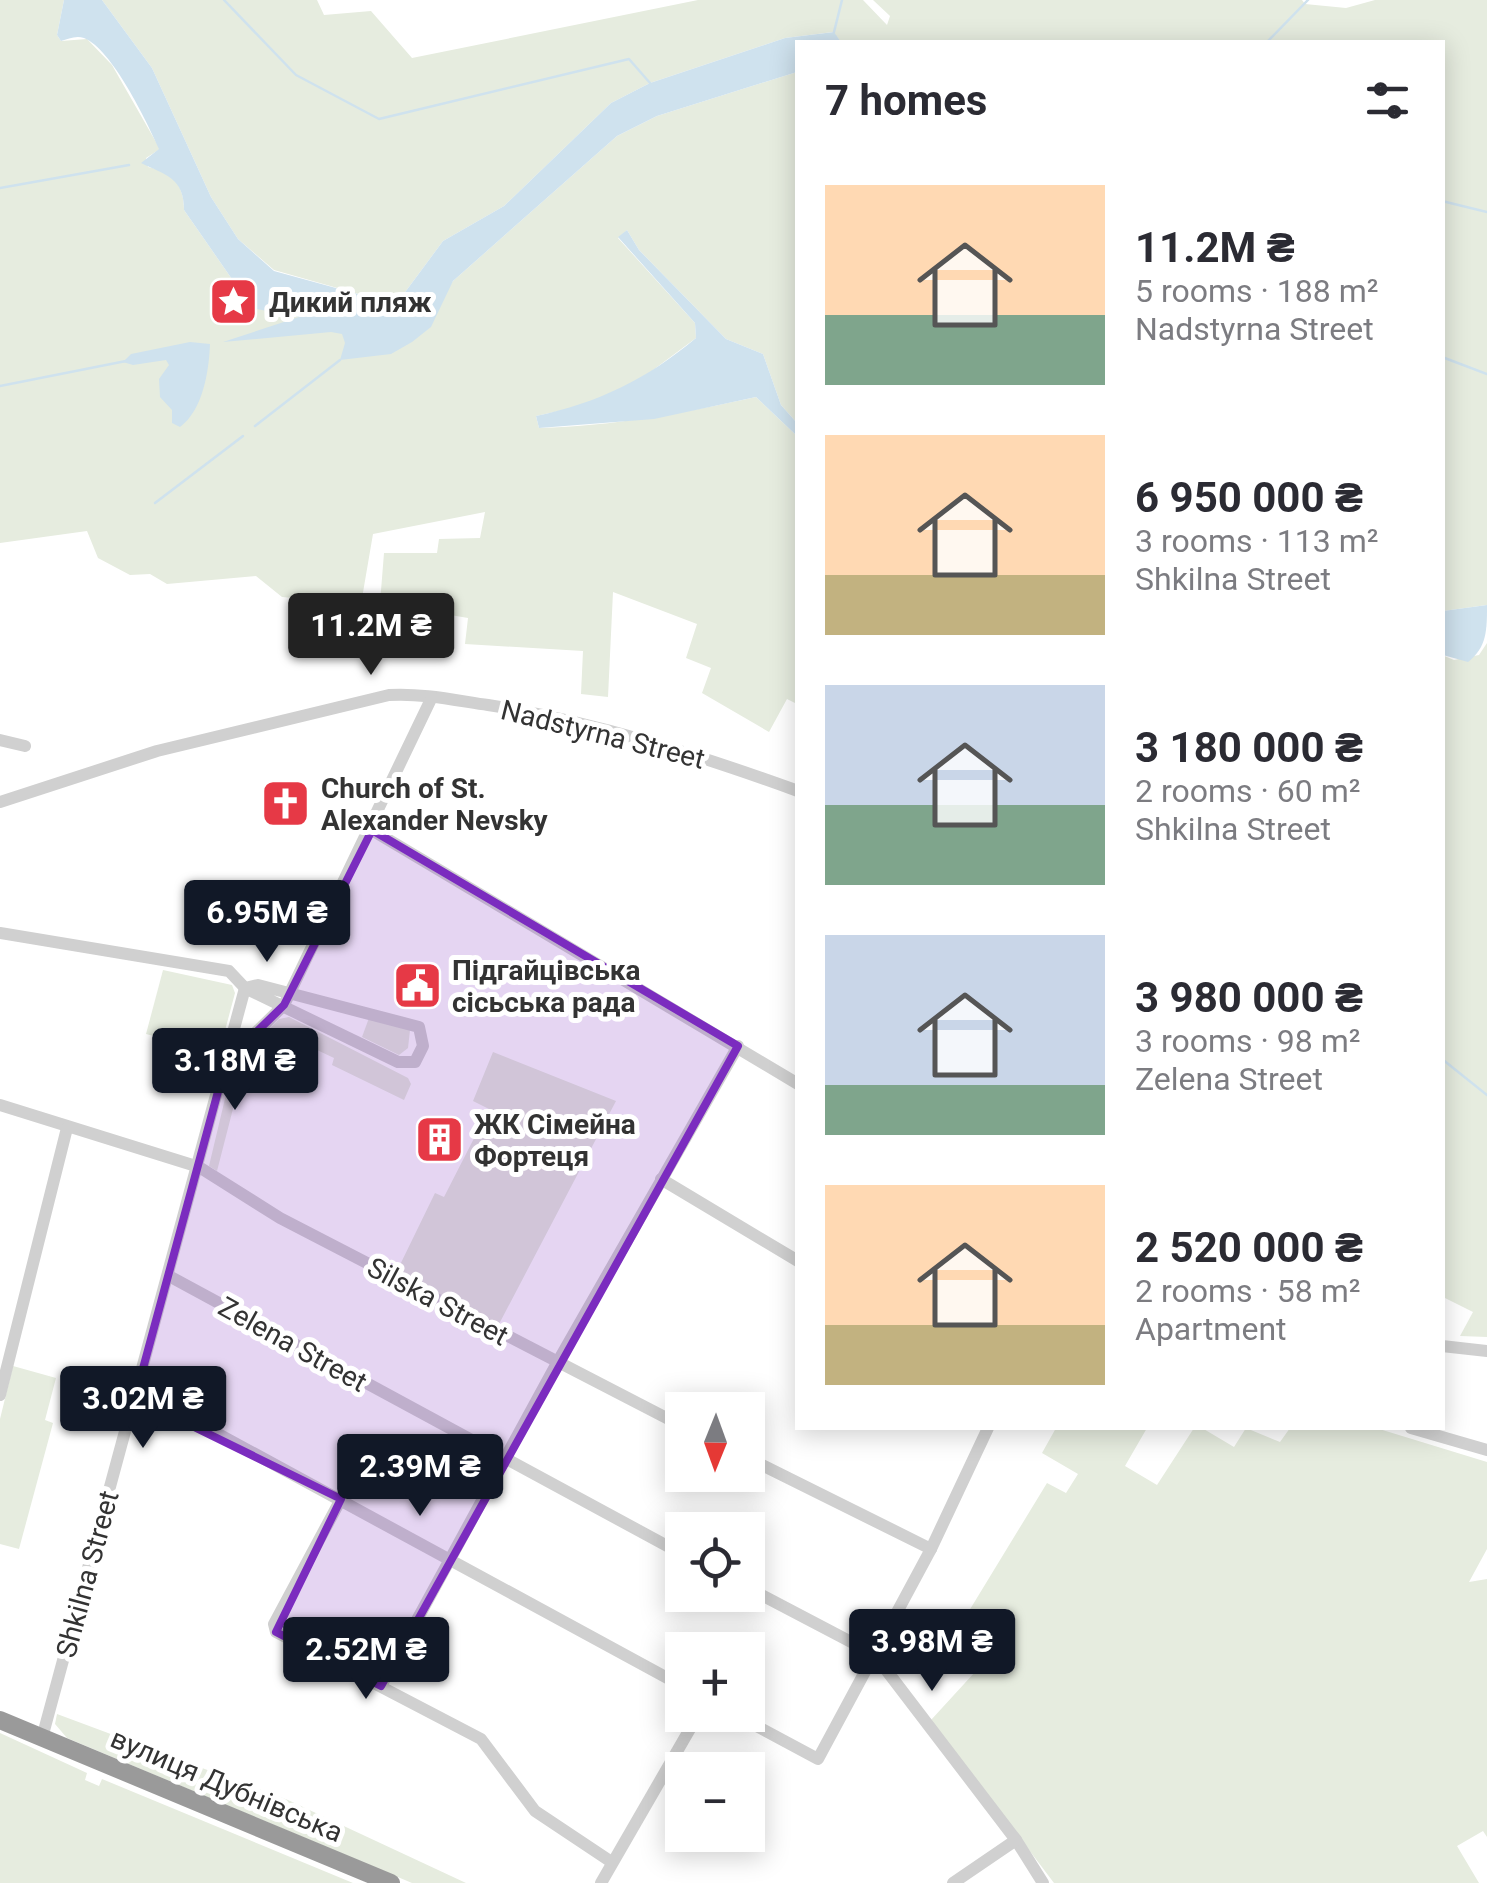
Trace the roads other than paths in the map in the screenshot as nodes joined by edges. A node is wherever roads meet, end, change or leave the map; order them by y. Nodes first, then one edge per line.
1 (432, 696) junction
2 (0, 740) edge
3 (25, 746) dead end
4 (795, 791) edge
5 (0, 802) edge
6 (372, 830) junction
7 (0, 934) edge
8 (245, 988) junction
9 (287, 998) junction
10 (738, 1046) junction
11 (226, 1062) junction
12 (795, 1082) edge
13 (0, 1105) edge
14 (68, 1128) junction
15 (199, 1168) junction
16 (661, 1179) junction
17 (795, 1260) edge
18 (169, 1276) junction
19 (1445, 1346) edge
20 (1487, 1351) edge
21 (556, 1363) junction
22 (0, 1394) edge
23 (135, 1398) junction
24 (665, 1418) edge
25 (987, 1430) edge
26 (1417, 1430) edge
27 (1487, 1450) edge
28 (505, 1460) junction
29 (765, 1466) edge
30 (341, 1499) junction
31 (665, 1545) edge
32 (931, 1548) junction
33 (450, 1560) junction
34 (765, 1597) edge
35 (874, 1654) junction
36 (665, 1677) edge
37 (381, 1686) junction
38 (0, 1720) edge
39 (765, 1731) edge
40 (688, 1732) edge
41 (42, 1738) junction
42 (1016, 1840) junction
43 (610, 1861) junction
44 (391, 1883) edge
45 (601, 1883) edge
46 (953, 1883) edge
47 (1043, 1883) edge

1 - 4 street, Nadstyrna Street
1 - 5 street, Nadstyrna Street
1 - 6 street
2 - 3 street
6 - 9 street
6 - 10 street
7 - 8 street
8 - 9 street
8 - 11 street, Shkilna Street
9 - 9 street
9 - 11 street
10 - 12 street
10 - 16 street
11 - 15 street, Shkilna Street
13 - 14 street, Silska Street
14 - 15 street, Silska Street
14 - 22 street
15 - 18 street, Shkilna Street
15 - 21 street, Silska Street
16 - 17 street
16 - 21 street
18 - 23 street, Shkilna Street
18 - 28 street, Zelena Street
19 - 20 street
21 - 24 street, Silska Street
21 - 28 street
23 - 30 street
23 - 41 street, Shkilna Street
25 - 32 street
26 - 27 street
28 - 31 street, Zelena Street
28 - 33 street
29 - 32 street
30 - 33 street
30 - 37 street
32 - 35 street
33 - 36 street
33 - 37 street
34 - 35 street
35 - 39 street
35 - 42 street
37 - 43 street
38 - 41 highway, вулиця Дубнівська
40 - 43 street
41 - 44 highway, вулиця Дубнівська
42 - 46 street
42 - 47 street
43 - 45 street

